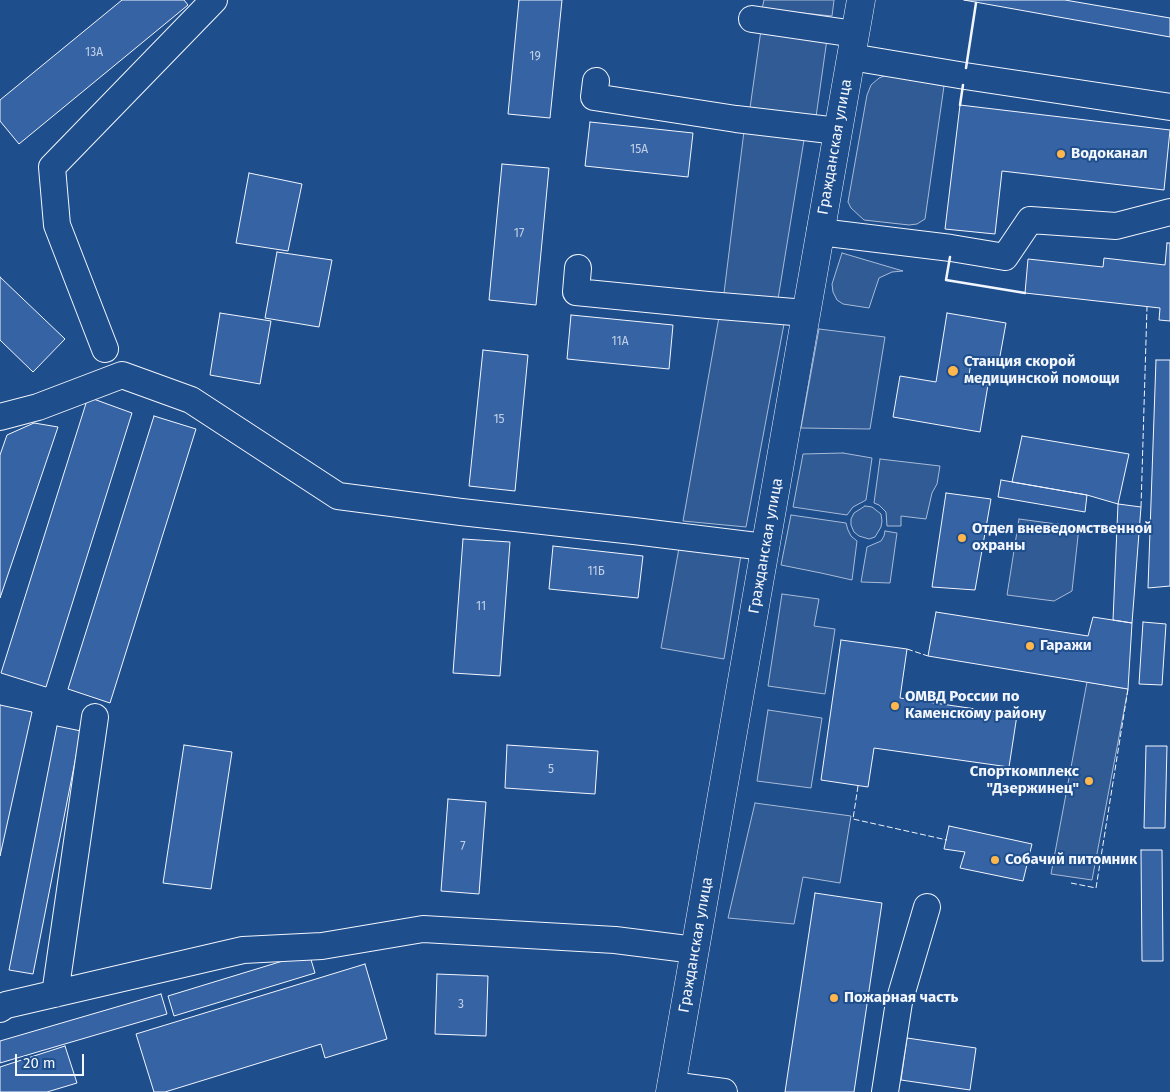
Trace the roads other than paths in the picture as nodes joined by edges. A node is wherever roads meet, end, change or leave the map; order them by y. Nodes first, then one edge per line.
1 (214, 0) edge
2 (861, 0) edge
3 (752, 19) dead end
4 (853, 46) junction
5 (596, 81) dead end
6 (1170, 107) edge
7 (838, 131) junction
8 (1170, 212) edge
9 (820, 232) junction
10 (578, 268) dead end
11 (806, 314) junction
12 (105, 349) dead end
13 (0, 417) edge
14 (765, 547) junction
15 (95, 717) dead end
16 (927, 907) dead end
17 (695, 950) junction
18 (55, 994) junction
19 (0, 1009) edge
20 (671, 1088) edge
21 (724, 1092) edge
22 (885, 1092) edge

1 - 12 street
2 - 4 main road, Гражданская улица
3 - 4 street
4 - 6 street
4 - 7 main road, Гражданская улица
5 - 7 street
7 - 9 main road, Гражданская улица
8 - 9 street
9 - 11 main road, Гражданская улица
10 - 11 street
11 - 14 main road, Гражданская улица
13 - 14 street
14 - 17 main road, Гражданская улица
15 - 18 street
16 - 22 street
17 - 18 street
17 - 20 main road, Гражданская улица
18 - 19 street
20 - 21 street

